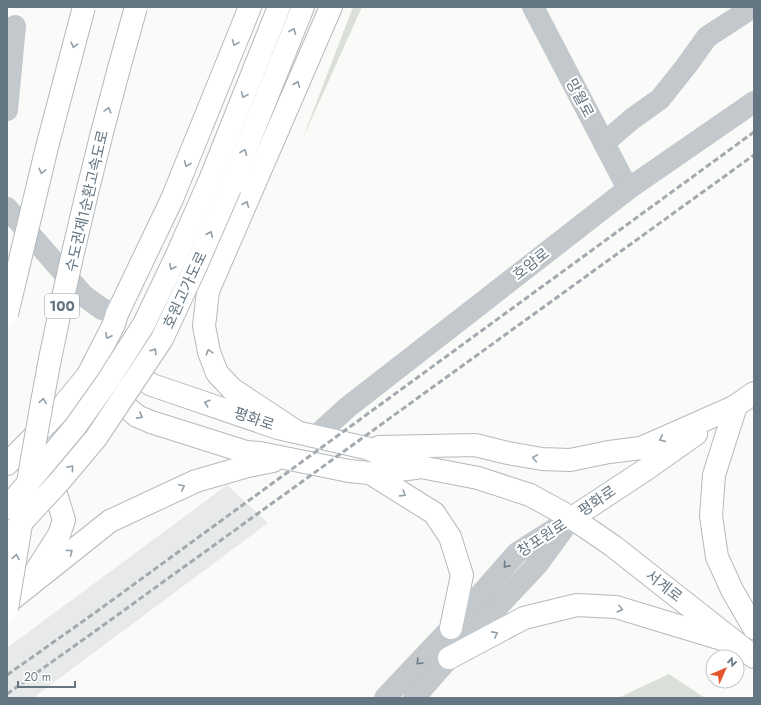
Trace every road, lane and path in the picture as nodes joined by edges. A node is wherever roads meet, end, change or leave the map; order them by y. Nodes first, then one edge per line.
1 (84, 7) edge
2 (136, 7) edge
3 (250, 7) edge
4 (279, 7) edge
5 (303, 7) edge
6 (331, 7) edge
7 (533, 7) edge
8 (753, 7) edge
9 (15, 26) dead end
10 (754, 102) edge
11 (7, 110) edge
12 (604, 143) junction
13 (220, 184) junction
14 (628, 189) junction
15 (7, 208) edge
16 (146, 253) junction
17 (208, 291) junction
18 (7, 314) edge
19 (117, 314) junction
20 (88, 374) junction
21 (754, 393) edge
22 (736, 406) junction
23 (263, 422) junction
24 (306, 434) junction
25 (366, 448) junction
26 (246, 452) junction
27 (286, 458) junction
28 (7, 464) edge
29 (421, 467) junction
30 (370, 473) junction
31 (7, 495) edge
32 (7, 508) edge
33 (572, 518) junction
34 (7, 538) edge
35 (25, 588) junction
36 (7, 603) edge
37 (7, 609) edge
38 (451, 628) junction
39 (754, 628) edge
40 (746, 650) edge
41 (449, 658) junction
42 (385, 698) edge
43 (414, 698) edge

1 -> 18 main road, bridge
37 -> 2 main road, 수도권제1순환고속도로 / 100, bridge
3 -> 16 main road
4 -> 13 main road, 호원고가도로
13 -> 5 main road, 호원고가도로
17 -> 6 main road
7 - 12 street, 망월로
8 - 12 street
9 - 11 street
10 - 14 street, 호암로
12 - 14 street, 망월로
13 -> 32 main road, 호원고가도로, bridge
34 -> 13 main road, 호원고가도로, bridge
14 - 24 street, 호암로
15 - 19 street
16 - 17 main road
16 - 19 main road
24 -> 17 main road
19 -> 20 main road
23 -> 20 main road, 평화로
20 -> 26 main road, 평화로
20 - 28 main road
21 - 22 main road, 평화로
22 -> 25 main road
22 - 33 main road, 평화로
22 - 39 main road
23 - 24 main road, 평화로
23 - 26 main road
24 - 25 main road, 평화로
25 - 29 main road, 평화로
26 - 27 main road, 평화로
27 - 30 main road, 평화로
35 -> 27 main road, 평화로
29 - 30 main road, 평화로
29 - 33 main road, 평화로
30 -> 38 main road
31 - 35 main road
33 -> 38 street, 창포원로
33 - 40 main road, 서계로
33 - 41 street, 창포원로
35 - 36 main road, 평화로
38 -> 42 street, 창포원로
41 -> 40 main road
41 - 43 street, 창포원로

